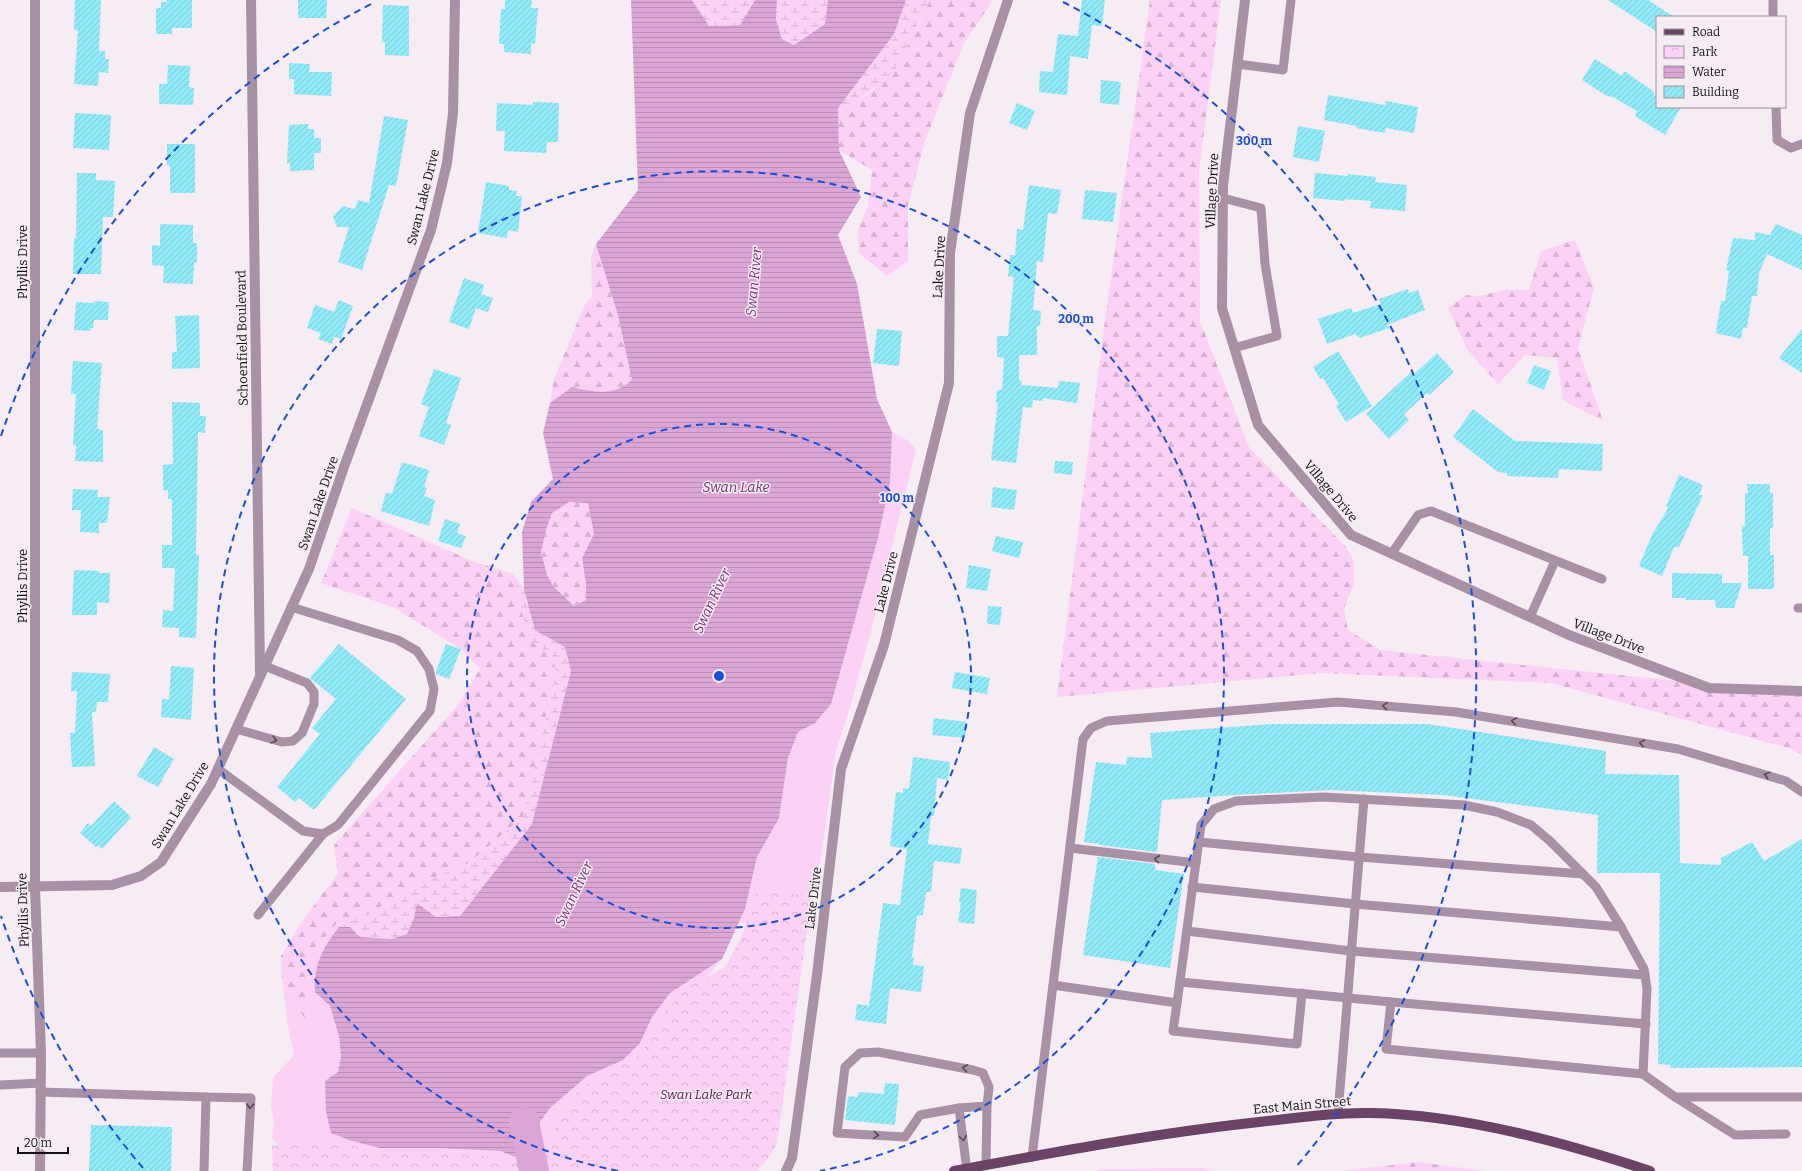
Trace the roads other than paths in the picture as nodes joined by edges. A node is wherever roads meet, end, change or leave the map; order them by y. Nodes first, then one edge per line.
1 (36, 0) edge
2 (251, 0) edge
3 (455, 0) edge
4 (1008, 0) edge
5 (1245, 0) edge
6 (1291, 0) edge
7 (1773, 0) edge
8 (1773, 16) edge
9 (1237, 64) junction
10 (1776, 108) edge
11 (1802, 144) edge
12 (1223, 198) junction
13 (1234, 348) junction
14 (1392, 553) junction
15 (1555, 561) junction
16 (1602, 580) dead end
17 (292, 607) junction
18 (1530, 617) junction
19 (262, 665) junction
20 (260, 677) joint
21 (1802, 691) edge
22 (236, 729) junction
23 (218, 769) junction
24 (1802, 792) edge
25 (1364, 799) junction
26 (323, 834) junction
27 (1198, 842) junction
28 (1070, 848) junction
29 (1359, 857) junction
30 (1196, 863) junction
31 (1583, 874) junction
32 (0, 887) edge
33 (1192, 887) junction
34 (35, 888) junction
35 (1355, 904) junction
36 (258, 915) dead end
37 (1621, 927) junction
38 (1187, 931) junction
39 (1351, 951) junction
40 (1645, 975) junction
41 (1180, 982) junction
42 (1053, 985) junction
43 (1302, 993) junction
44 (1347, 998) junction
45 (1391, 1002) junction
46 (1177, 1003) junction
47 (1646, 1024) junction
48 (0, 1053) edge
49 (41, 1053) junction
50 (1643, 1074) junction
51 (0, 1085) edge
52 (40, 1088) junction
53 (206, 1097) junction
54 (1675, 1097) junction
55 (1802, 1097) edge
56 (987, 1106) junction
57 (959, 1108) junction
58 (1338, 1114) junction
59 (1786, 1134) dead end
60 (1032, 1157) junction
61 (986, 1165) junction
62 (967, 1170) edge
63 (40, 1171) edge
64 (204, 1171) edge
65 (247, 1171) edge
66 (786, 1171) edge
67 (954, 1171) edge
68 (1650, 1171) edge

1 - 34 street, Phyllis Drive
2 - 19 street, Schoenfield Boulevard
3 - 17 street, Swan Lake Drive
4 - 66 street, Lake Drive
5 - 9 street, Village Drive
6 - 9 lane
7 - 8 lane
9 - 12 street, Village Drive
10 - 11 lane
12 - 13 street, Village Drive
12 - 13 lane
13 - 14 street, Village Drive
14 - 15 lane
14 - 18 street, Village Drive
15 - 16 lane
15 - 18 lane
17 - 19 street, Swan Lake Drive
17 - 26 lane
18 - 21 street, Village Drive
19 - 20 street, Schoenfield Boulevard
22 -> 19 lane
20 - 22 street, Swan Lake Drive
22 - 23 street, Swan Lake Drive
23 - 26 lane
23 - 34 street, Swan Lake Drive
24 -> 28 lane
25 - 27 lane
25 - 29 lane
25 - 31 lane
26 - 36 lane
27 - 29 lane
27 - 30 lane
30 -> 28 lane
28 - 42 lane
29 - 31 lane
29 - 35 lane
30 - 33 lane
31 - 37 lane
32 - 34 street, Swan Lake Drive
33 - 35 lane
33 - 38 lane
34 - 49 street, Phyllis Drive
35 - 37 lane
35 - 39 lane
37 - 40 lane
38 - 39 lane
38 - 41 lane
39 - 40 lane
39 - 44 lane
40 - 47 lane
41 - 43 lane
41 - 46 lane
42 - 46 lane
42 - 60 lane
43 - 44 lane
43 - 46 lane
44 - 45 lane
44 - 58 lane
45 - 47 lane
45 - 50 lane
47 - 50 lane
48 - 49 lane
49 - 52 street, Phyllis Drive
50 - 54 lane
51 - 52 lane
52 - 53 lane
52 - 63 street, Phyllis Drive
53 - 64 lane
53 -> 65 lane
54 - 55 lane
54 - 59 lane
56 - 57 lane
56 -> 57 lane
56 - 61 lane
57 -> 62 lane
58 - 60 main road, East Main Street
58 - 68 main road, East Main Street
60 - 61 main road, East Main Street
61 - 62 main road, East Main Street
62 - 67 main road, East Main Street

